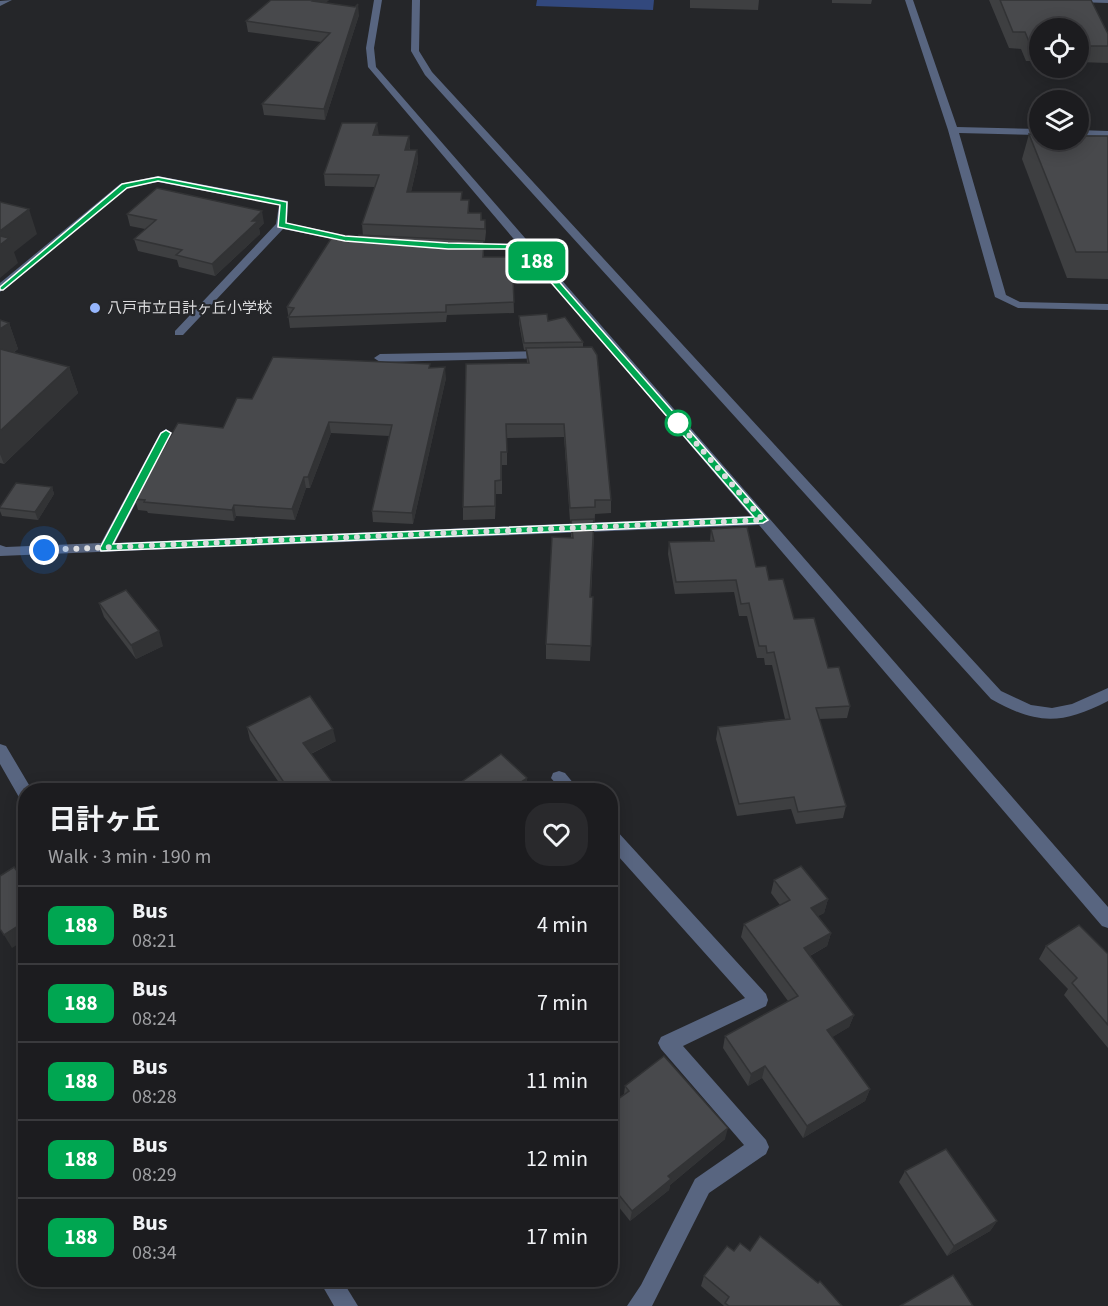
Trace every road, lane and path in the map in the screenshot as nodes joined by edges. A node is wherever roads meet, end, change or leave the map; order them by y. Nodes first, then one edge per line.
1 (8, 0) edge
2 (378, 0) edge
3 (416, 0) edge
4 (909, 0) edge
5 (1076, 0) edge
6 (1108, 1) edge
7 (0, 4) edge
8 (953, 129) junction
9 (1029, 132) edge
10 (1089, 133) edge
11 (1108, 134) edge
12 (281, 225) junction
13 (365, 241) edge
14 (448, 246) edge
15 (524, 247) junction
16 (0, 289) edge
17 (1108, 307) edge
18 (179, 333) dead end
19 (602, 354) dead end
20 (618, 354) junction
21 (558, 355) edge
22 (380, 358) dead end
23 (166, 433) dead end
24 (763, 520) junction
25 (105, 548) junction
26 (0, 550) edge
27 (1108, 694) edge
28 (0, 750) edge
29 (559, 778) dead end
30 (20, 783) edge
31 (564, 783) edge
32 (618, 844) edge
33 (1108, 920) edge
34 (335, 1287) edge
35 (347, 1306) edge
36 (638, 1306) edge

1 - 7 street
2 - 15 street
3 - 27 street
4 - 8 street
5 - 6 street
8 - 9 street
8 - 17 street
10 - 11 street
12 - 13 street
12 - 16 street
12 - 18 street
14 - 15 street
15 - 20 street
19 - 20 street
20 - 24 street
21 - 22 street
23 - 25 street
24 - 25 street
24 - 33 street
25 - 26 street
28 - 30 street
29 - 31 street
32 - 36 street
34 - 35 street

